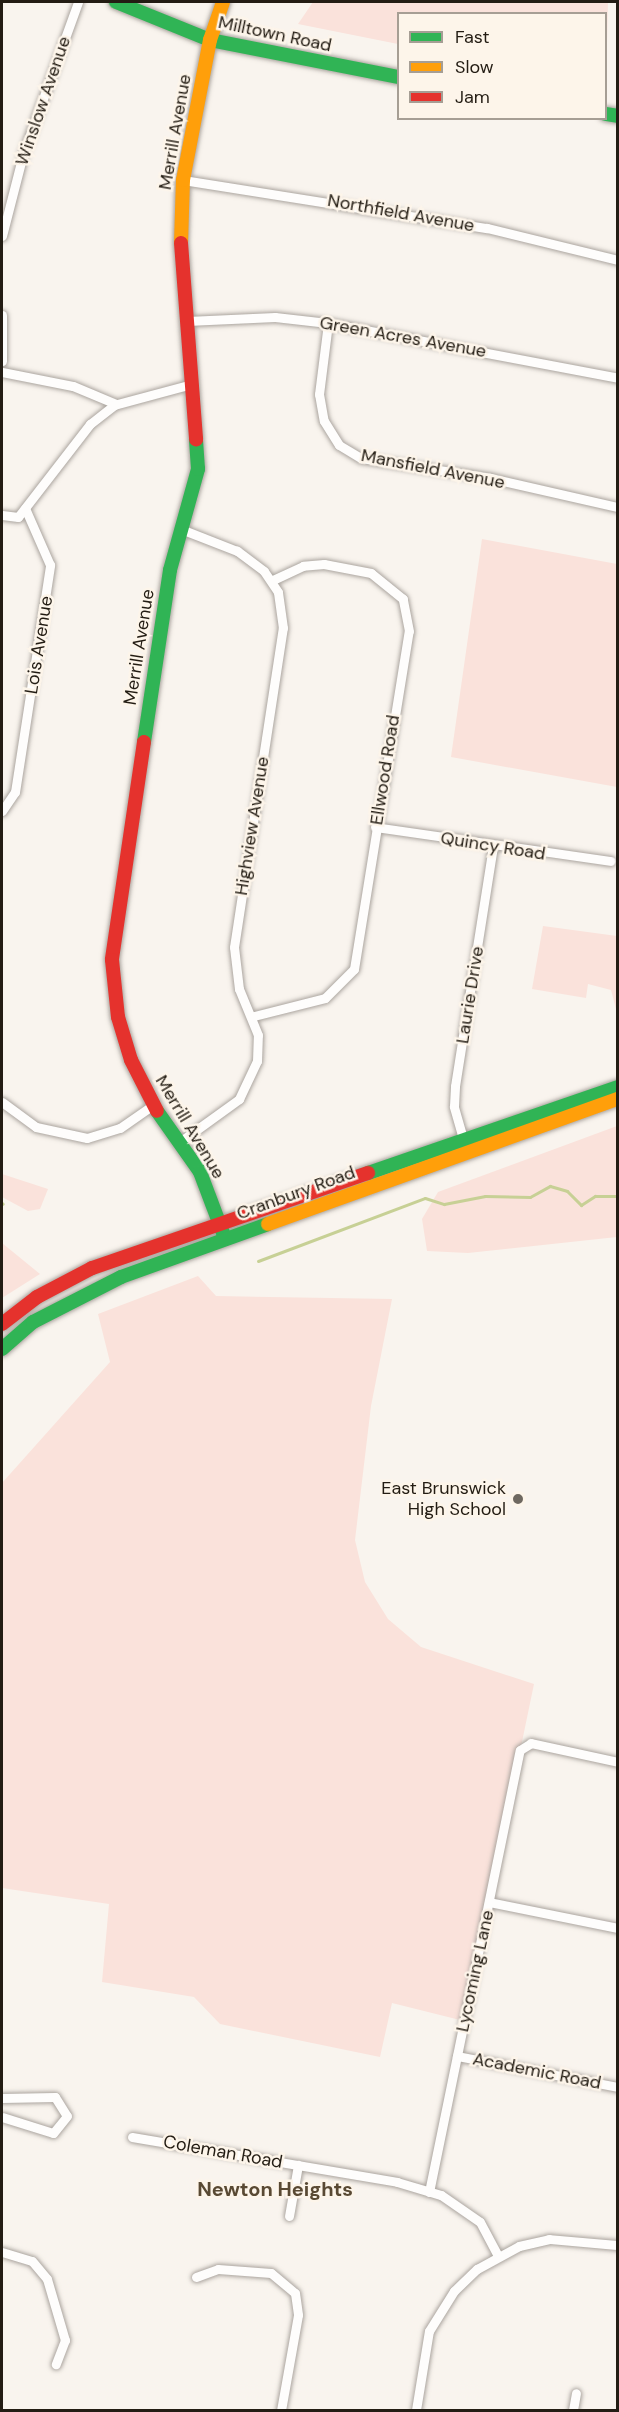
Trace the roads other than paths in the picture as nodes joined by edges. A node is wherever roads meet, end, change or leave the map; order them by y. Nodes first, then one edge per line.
1 (78, 2) edge
2 (116, 2) edge
3 (223, 2) edge
4 (210, 40) junction
5 (397, 76) edge
6 (183, 180) junction
7 (4, 215) edge
8 (2, 236) edge
9 (618, 260) edge
10 (2, 315) edge
11 (187, 321) junction
12 (328, 323) junction
13 (2, 361) edge
14 (2, 372) edge
15 (618, 378) edge
16 (192, 384) junction
17 (116, 404) junction
18 (618, 507) edge
19 (25, 508) junction
20 (2, 515) edge
21 (181, 530) junction
22 (273, 580) junction
23 (2, 811) edge
24 (375, 827) junction
25 (494, 847) junction
26 (611, 861) dead end
27 (254, 1016) junction
28 (618, 1087) edge
29 (618, 1099) edge
30 (2, 1102) edge
31 (153, 1105) junction
32 (181, 1141) junction
33 (464, 1142) junction
34 (219, 1224) junction
35 (225, 1238) junction
36 (2, 1324) edge
37 (2, 1349) edge
38 (618, 1762) edge
39 (489, 1902) junction
40 (618, 1928) edge
41 (457, 2056) junction
42 (618, 2087) edge
43 (2, 2097) edge
44 (2, 2117) edge
45 (132, 2137) dead end
46 (298, 2165) junction
47 (429, 2192) junction
48 (289, 2216) dead end
49 (618, 2245) edge
50 (2, 2252) edge
51 (498, 2256) junction
52 (196, 2277) dead end
53 (56, 2364) dead end
54 (576, 2393) dead end
55 (281, 2410) edge
56 (416, 2410) edge
57 (573, 2410) edge

1 - 7 street, Winslow Avenue
2 - 4 street, Milltown Road
3 - 4 street, Merrill Avenue
4 - 5 street, Milltown Road
4 - 6 street, Merrill Avenue
6 - 9 street, Northfield Avenue
6 - 11 street, Merrill Avenue
7 - 8 street, Winslow Avenue
10 - 13 street
11 - 12 street, Green Acres Avenue
11 - 16 street, Merrill Avenue
12 - 15 street, Green Acres Avenue
12 - 18 street, Mansfield Avenue
14 - 17 street
16 - 17 street
16 - 21 street, Merrill Avenue
17 - 19 street
19 - 20 street
19 - 23 street, Lois Avenue
21 - 22 street
21 - 31 street, Merrill Avenue
22 - 24 street, Ellwood Road
22 - 27 street, Highview Avenue
24 - 25 street, Quincy Road
24 - 27 street, Ellwood Road
25 - 26 street, Quincy Road
25 - 33 street, Laurie Drive
27 - 32 street, Highview Avenue
28 - 33 street, Cranbury Road
29 - 35 street, Cranbury Road
30 - 31 street
31 - 32 street, Merrill Avenue
32 - 34 street, Merrill Avenue
33 - 34 street, Cranbury Road
34 - 35 street, Merrill Avenue
34 - 36 street, Cranbury Road
35 - 37 street, Cranbury Road
38 - 39 street, Lycoming Lane
39 - 40 street
39 - 41 street, Lycoming Lane
41 - 42 street, Academic Road
41 - 47 street, Lycoming Lane
43 - 44 street
45 - 46 street, Coleman Road
46 - 47 street, Coleman Road
46 - 48 street
47 - 51 street, Coleman Road
49 - 51 street
50 - 53 street
51 - 56 street
52 - 55 street
54 - 57 street

